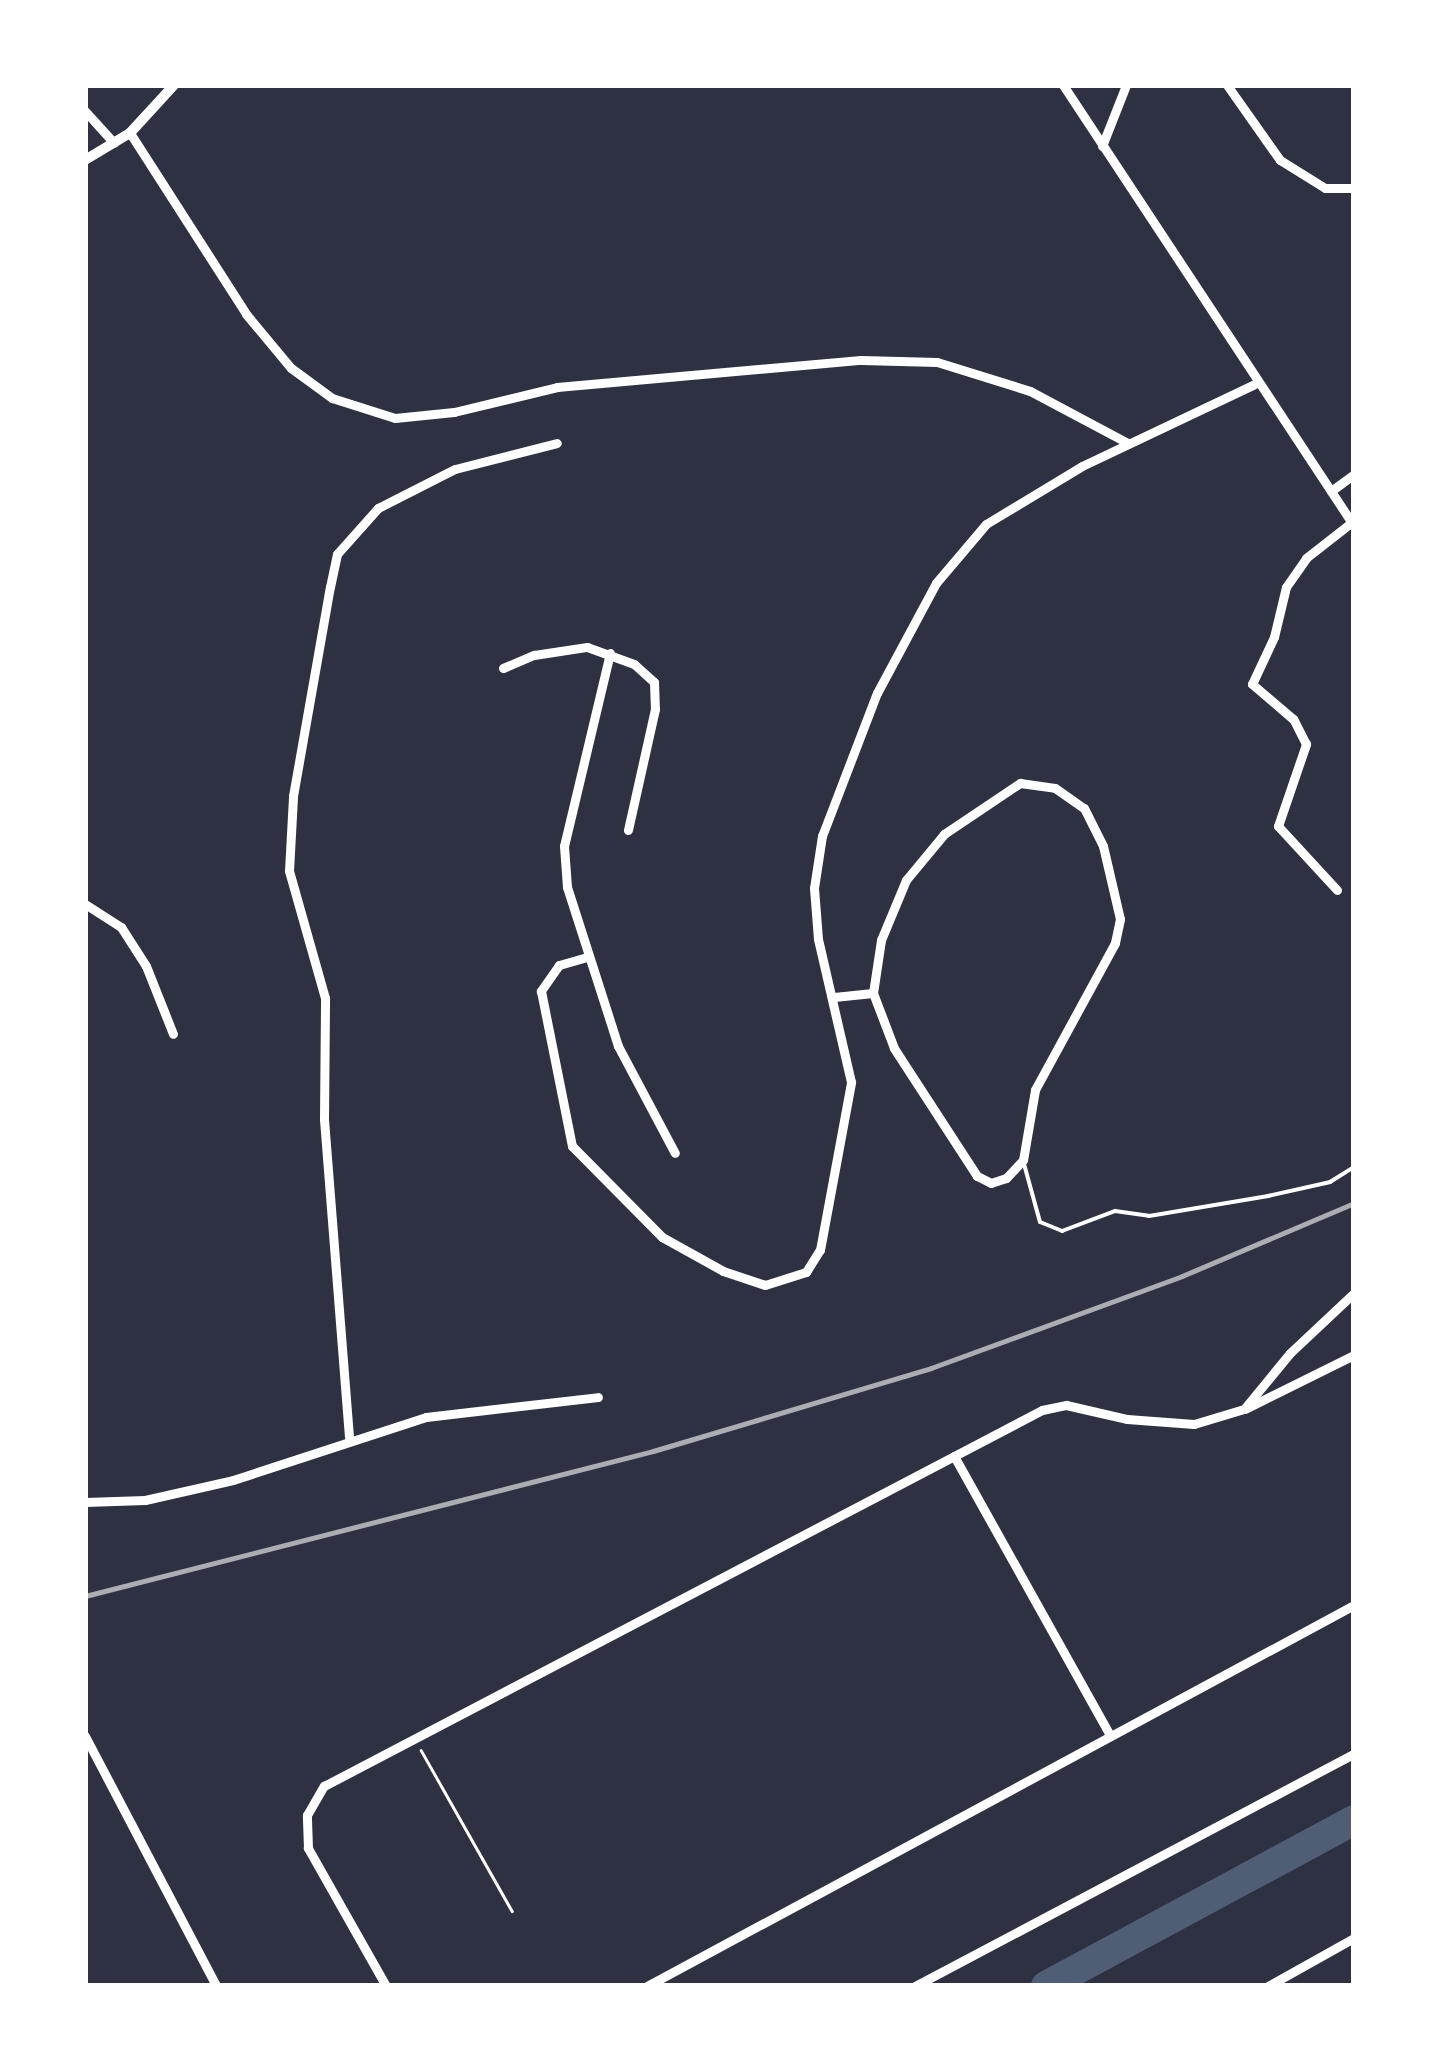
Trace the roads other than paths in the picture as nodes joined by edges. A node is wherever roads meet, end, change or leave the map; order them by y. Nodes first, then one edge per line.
1 (174, 85) edge
2 (1064, 85) edge
3 (1126, 85) edge
4 (1227, 85) edge
5 (85, 111) edge
6 (130, 132) junction
7 (114, 143) junction
8 (1102, 146) junction
9 (85, 160) edge
10 (1354, 188) edge
11 (1255, 384) junction
12 (556, 443) dead end
13 (1128, 443) junction
14 (1354, 474) edge
15 (1330, 491) junction
16 (1353, 524) edge
17 (610, 653) junction
18 (503, 668) dead end
19 (628, 830) dead end
20 (1337, 890) dead end
21 (85, 904) edge
22 (586, 957) junction
23 (873, 993) junction
24 (834, 996) junction
25 (173, 1034) dead end
26 (675, 1153) dead end
27 (1022, 1160) junction
28 (1354, 1167) edge
29 (1354, 1292) edge
30 (1354, 1356) edge
31 (598, 1397) dead end
32 (1244, 1410) junction
33 (349, 1437) junction
34 (954, 1456) junction
35 (85, 1502) edge
36 (1354, 1605) edge
37 (85, 1736) edge
38 (1110, 1736) junction
39 (1354, 1754) edge
40 (1354, 1938) edge
41 (216, 1986) edge
42 (386, 1986) edge
43 (646, 1986) edge
44 (915, 1986) edge
45 (1268, 1986) edge

1 - 6 street
2 - 8 street
3 - 8 street
4 - 10 street
5 - 7 street
6 - 7 street
6 - 13 street
7 - 9 street
8 - 11 street
11 - 13 street
11 - 15 street
12 - 33 street
13 - 24 street
14 - 15 street
15 - 16 street
16 - 20 street
17 - 18 street
17 - 19 street
17 - 22 street
21 - 25 street
22 - 24 street
22 - 26 street
23 - 24 street
23 - 27 street
23 - 27 street
27 - 28 lane
29 - 32 street
30 - 32 street
31 - 33 street
32 - 34 street
33 - 35 street
34 - 38 street
34 - 42 street
36 - 38 street
37 - 41 street
38 - 43 street
39 - 44 street
40 - 45 street

